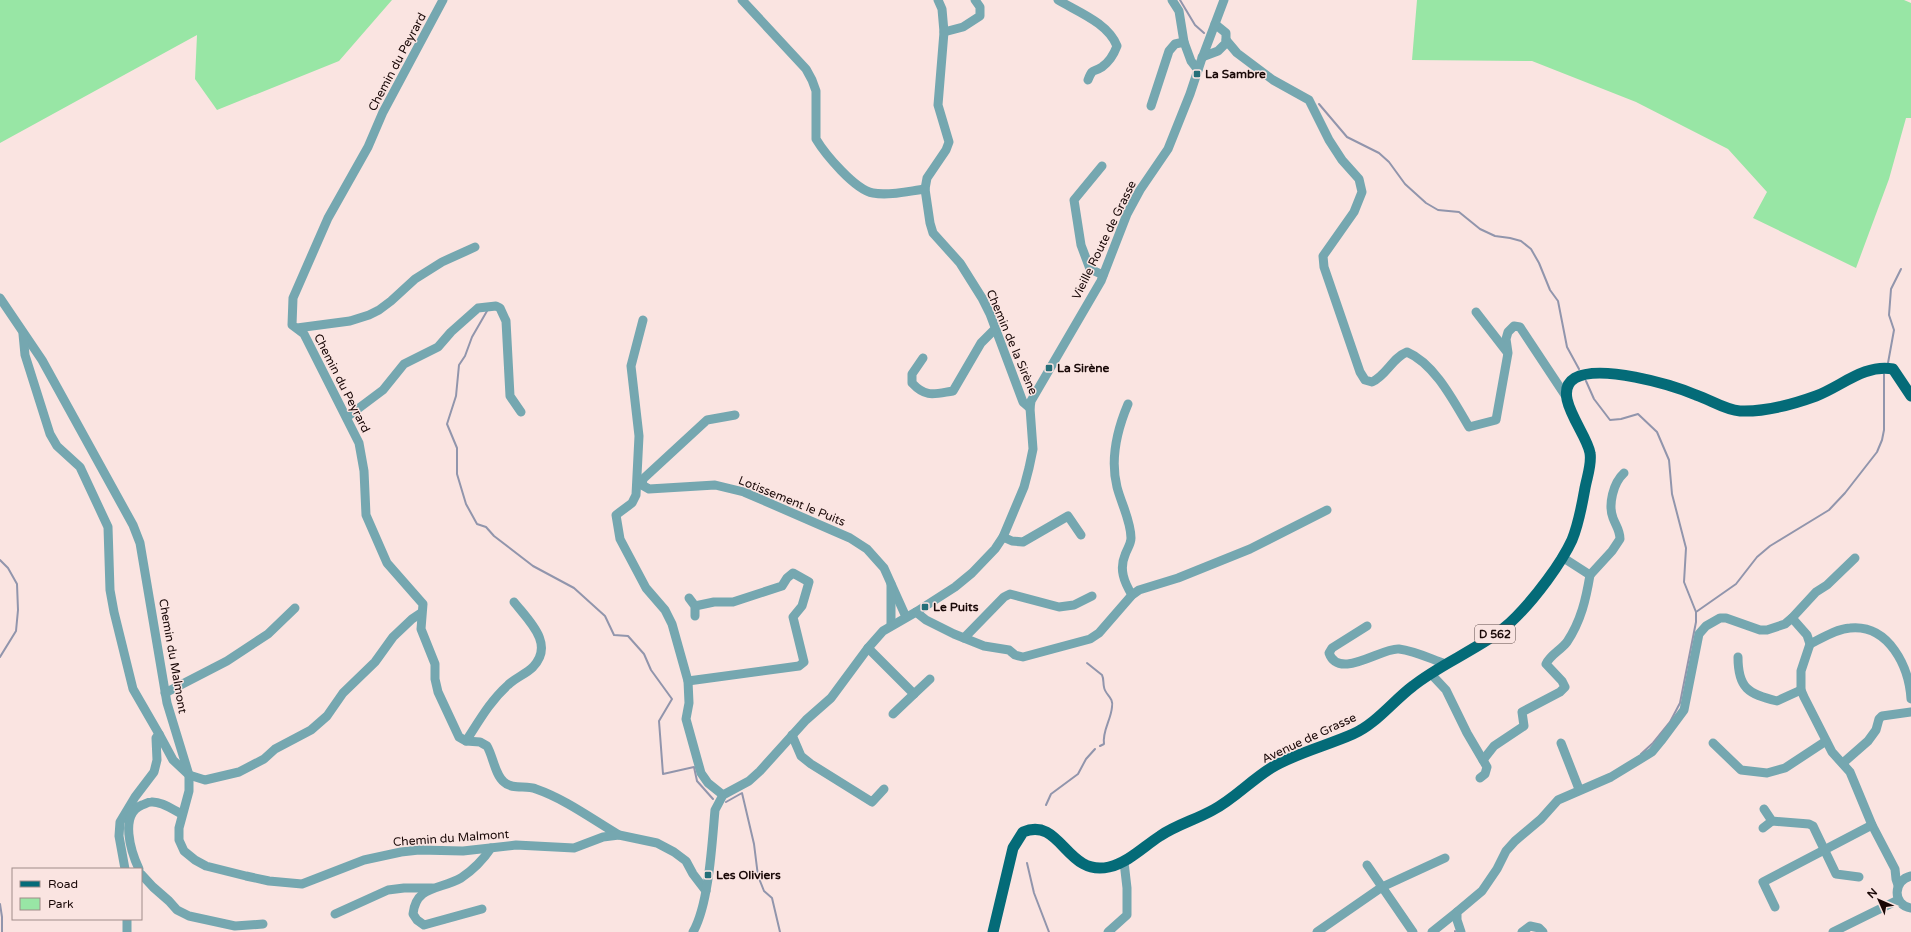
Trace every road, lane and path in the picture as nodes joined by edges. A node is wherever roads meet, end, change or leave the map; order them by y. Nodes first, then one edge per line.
1 (443, 0) edge
2 (742, 0) edge
3 (938, 0) edge
4 (975, 0) edge
5 (1058, 0) edge
6 (1172, 0) edge
7 (1224, 0) edge
8 (1215, 24) junction
9 (944, 32) junction
10 (1226, 40) junction
11 (1184, 42) junction
12 (1220, 49) junction
13 (1237, 53) junction
14 (1202, 57) junction
15 (1198, 70) junction
16 (1088, 80) dead end
17 (1151, 106) dead end
18 (1102, 166) dead end
19 (925, 189) junction
20 (475, 247) dead end
21 (1103, 275) junction
22 (0, 298) edge
23 (1476, 312) dead end
24 (643, 320) dead end
25 (297, 328) junction
26 (995, 329) junction
27 (23, 333) junction
28 (1508, 353) junction
29 (922, 358) dead end
30 (1566, 396) junction
31 (1911, 396) edge
32 (1128, 404) dead end
33 (1030, 408) junction
34 (521, 412) dead end
35 (734, 415) dead end
36 (347, 417) junction
37 (1624, 473) dead end
38 (1327, 510) dead end
39 (1081, 535) dead end
40 (1003, 537) junction
41 (1562, 557) junction
42 (1855, 558) dead end
43 (1590, 575) junction
44 (890, 581) junction
45 (1132, 595) junction
46 (1092, 596) dead end
47 (689, 598) dead end
48 (514, 602) dead end
49 (695, 606) junction
50 (295, 608) dead end
51 (916, 612) junction
52 (421, 613) junction
53 (695, 616) dead end
54 (906, 617) junction
55 (1792, 618) junction
56 (891, 625) junction
57 (1368, 626) dead end
58 (964, 638) junction
59 (1810, 644) junction
60 (868, 648) junction
61 (1738, 657) dead end
62 (1446, 664) junction
63 (1432, 674) junction
64 (930, 679) dead end
65 (688, 681) junction
66 (1801, 690) junction
67 (165, 693) junction
68 (914, 694) junction
69 (1911, 699) edge
70 (1911, 712) edge
71 (893, 714) dead end
72 (159, 734) junction
73 (792, 736) junction
74 (466, 741) junction
75 (1826, 741) junction
76 (1561, 743) dead end
77 (1713, 743) dead end
78 (1484, 760) junction
79 (1843, 764) junction
80 (189, 776) junction
81 (1480, 778) dead end
82 (884, 789) dead end
83 (1580, 789) junction
84 (723, 795) junction
85 (1764, 809) dead end
86 (182, 814) junction
87 (1772, 821) junction
88 (1872, 825) junction
89 (1763, 828) dead end
90 (619, 834) junction
91 (490, 848) junction
92 (1825, 851) junction
93 (1445, 858) dead end
94 (1124, 862) junction
95 (1367, 865) dead end
96 (125, 868) edge
97 (139, 868) edge
98 (1896, 869) junction
99 (142, 875) edge
100 (1859, 876) dead end
101 (1910, 877) edge
102 (1898, 885) junction
103 (1382, 887) junction
104 (436, 888) junction
105 (706, 891) junction
106 (1898, 900) junction
107 (1775, 907) dead end
108 (1911, 908) edge
109 (482, 909) dead end
110 (335, 914) dead end
111 (1454, 914) junction
112 (127, 920) edge
113 (263, 924) dead end
114 (126, 932) edge
115 (693, 932) edge
116 (993, 932) edge
117 (1108, 932) edge
118 (1316, 932) edge
119 (1413, 932) edge
120 (1432, 932) edge
121 (1461, 932) edge
122 (1522, 932) edge
123 (1543, 932) edge
124 (1833, 932) edge

1 - 25 street, Chemin du Peyrard
2 - 19 street
3 - 9 street
4 - 9 street
5 - 16 street
6 - 11 street
7 - 8 street, Vieille Route de Grasse
8 - 10 street
8 - 14 street, Vieille Route de Grasse
9 - 19 street
10 - 12 street
10 - 13 street
11 - 15 street
11 - 17 street
12 - 13 street
12 - 14 street
13 - 28 street
14 - 15 street, Vieille Route de Grasse
15 - 21 street, Vieille Route de Grasse
18 - 21 street
19 - 26 street, Chemin de la Sirène
20 - 25 street
21 - 33 street, Vieille Route de Grasse
22 - 27 street, Chemin du Malmont
23 - 28 street
24 - 65 street
25 - 36 street, Chemin du Peyrard
26 - 29 street
26 - 33 street, Chemin de la Sirène
27 - 67 street, Chemin du Malmont
27 - 72 street
28 - 30 street
30 - 31 main road
30 - 41 main road, Avenue de Grasse / D 562
32 - 45 street
33 - 40 street, Vieille Route de Grasse
34 - 36 street
35 - 44 street, Lotissement le Puits
36 - 52 street, Chemin du Peyrard
37 - 43 street
38 - 45 street
39 - 40 street
40 - 51 street, Vieille Route de Grasse
41 - 43 street
41 - 62 main road, Avenue de Grasse / D 562
42 - 55 street
43 - 78 street
44 - 54 street, Lotissement le Puits
44 - 56 street, Lotissement le Puits
45 - 58 street
46 - 58 street
47 - 49 street
48 - 74 street
49 - 53 street
49 - 65 street
50 - 67 street
51 - 54 street, Vieille Route de Grasse
51 - 58 street
52 - 74 street, Chemin du Peyrard
52 - 80 street
54 - 56 street, Vieille Route de Grasse
55 - 59 street
55 - 83 street
56 - 60 street, Vieille Route de Grasse
57 - 62 street
59 - 66 street
59 - 69 street
60 - 68 street
60 - 73 street, Vieille Route de Grasse
61 - 66 street
62 - 63 main road, Avenue de Grasse / D 562
63 - 78 street
63 - 94 main road, Avenue de Grasse / D 562
64 - 68 street
65 - 84 street
66 - 75 street
67 - 80 street, Chemin du Malmont
68 - 71 street
70 - 79 street
72 - 80 street
72 - 96 street
73 - 82 street
73 - 84 street, Vieille Route de Grasse
74 - 90 street
75 - 77 street
75 - 79 street
76 - 83 street
78 - 81 street
79 - 88 street
80 - 86 street, Chemin du Malmont
83 - 111 street
84 - 105 street
85 - 87 street
86 - 91 street, Chemin du Malmont
86 - 97 street
87 - 89 street
87 - 92 street
88 - 92 street
88 - 98 street
90 - 91 street, Chemin du Malmont
90 - 105 street, Chemin du Malmont
91 - 104 street
92 - 100 street
92 - 107 street
93 - 103 street
94 - 116 main road, Avenue de Grasse / D 562
94 - 117 street
95 - 103 street
98 - 101 street
98 - 102 street
99 - 113 street
101 - 102 street
102 - 106 street
103 - 118 street
103 - 119 street
104 - 109 street
104 - 110 street
105 - 115 street
106 - 108 street
106 - 124 street
111 - 120 street
111 - 121 street
112 - 114 street
122 - 123 street

